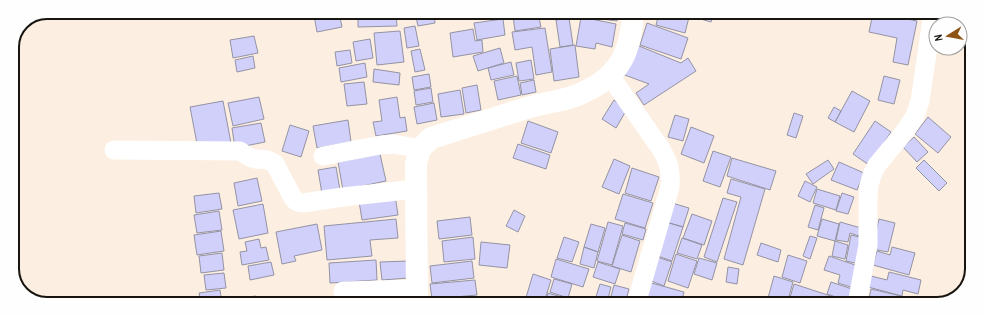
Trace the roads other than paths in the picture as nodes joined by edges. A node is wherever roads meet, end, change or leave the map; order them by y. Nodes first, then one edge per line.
1 (633, 19) edge
2 (932, 19) edge
3 (610, 76) junction
4 (420, 148) junction
5 (114, 150) dead end
6 (323, 156) dead end
7 (416, 189) junction
8 (343, 291) dead end
9 (417, 296) edge
10 (638, 297) edge
11 (858, 297) edge

1 - 3 street
2 - 11 street
3 - 4 street
3 - 10 street
4 - 6 street
4 - 7 street
5 - 7 street
7 - 9 street
8 - 9 street

